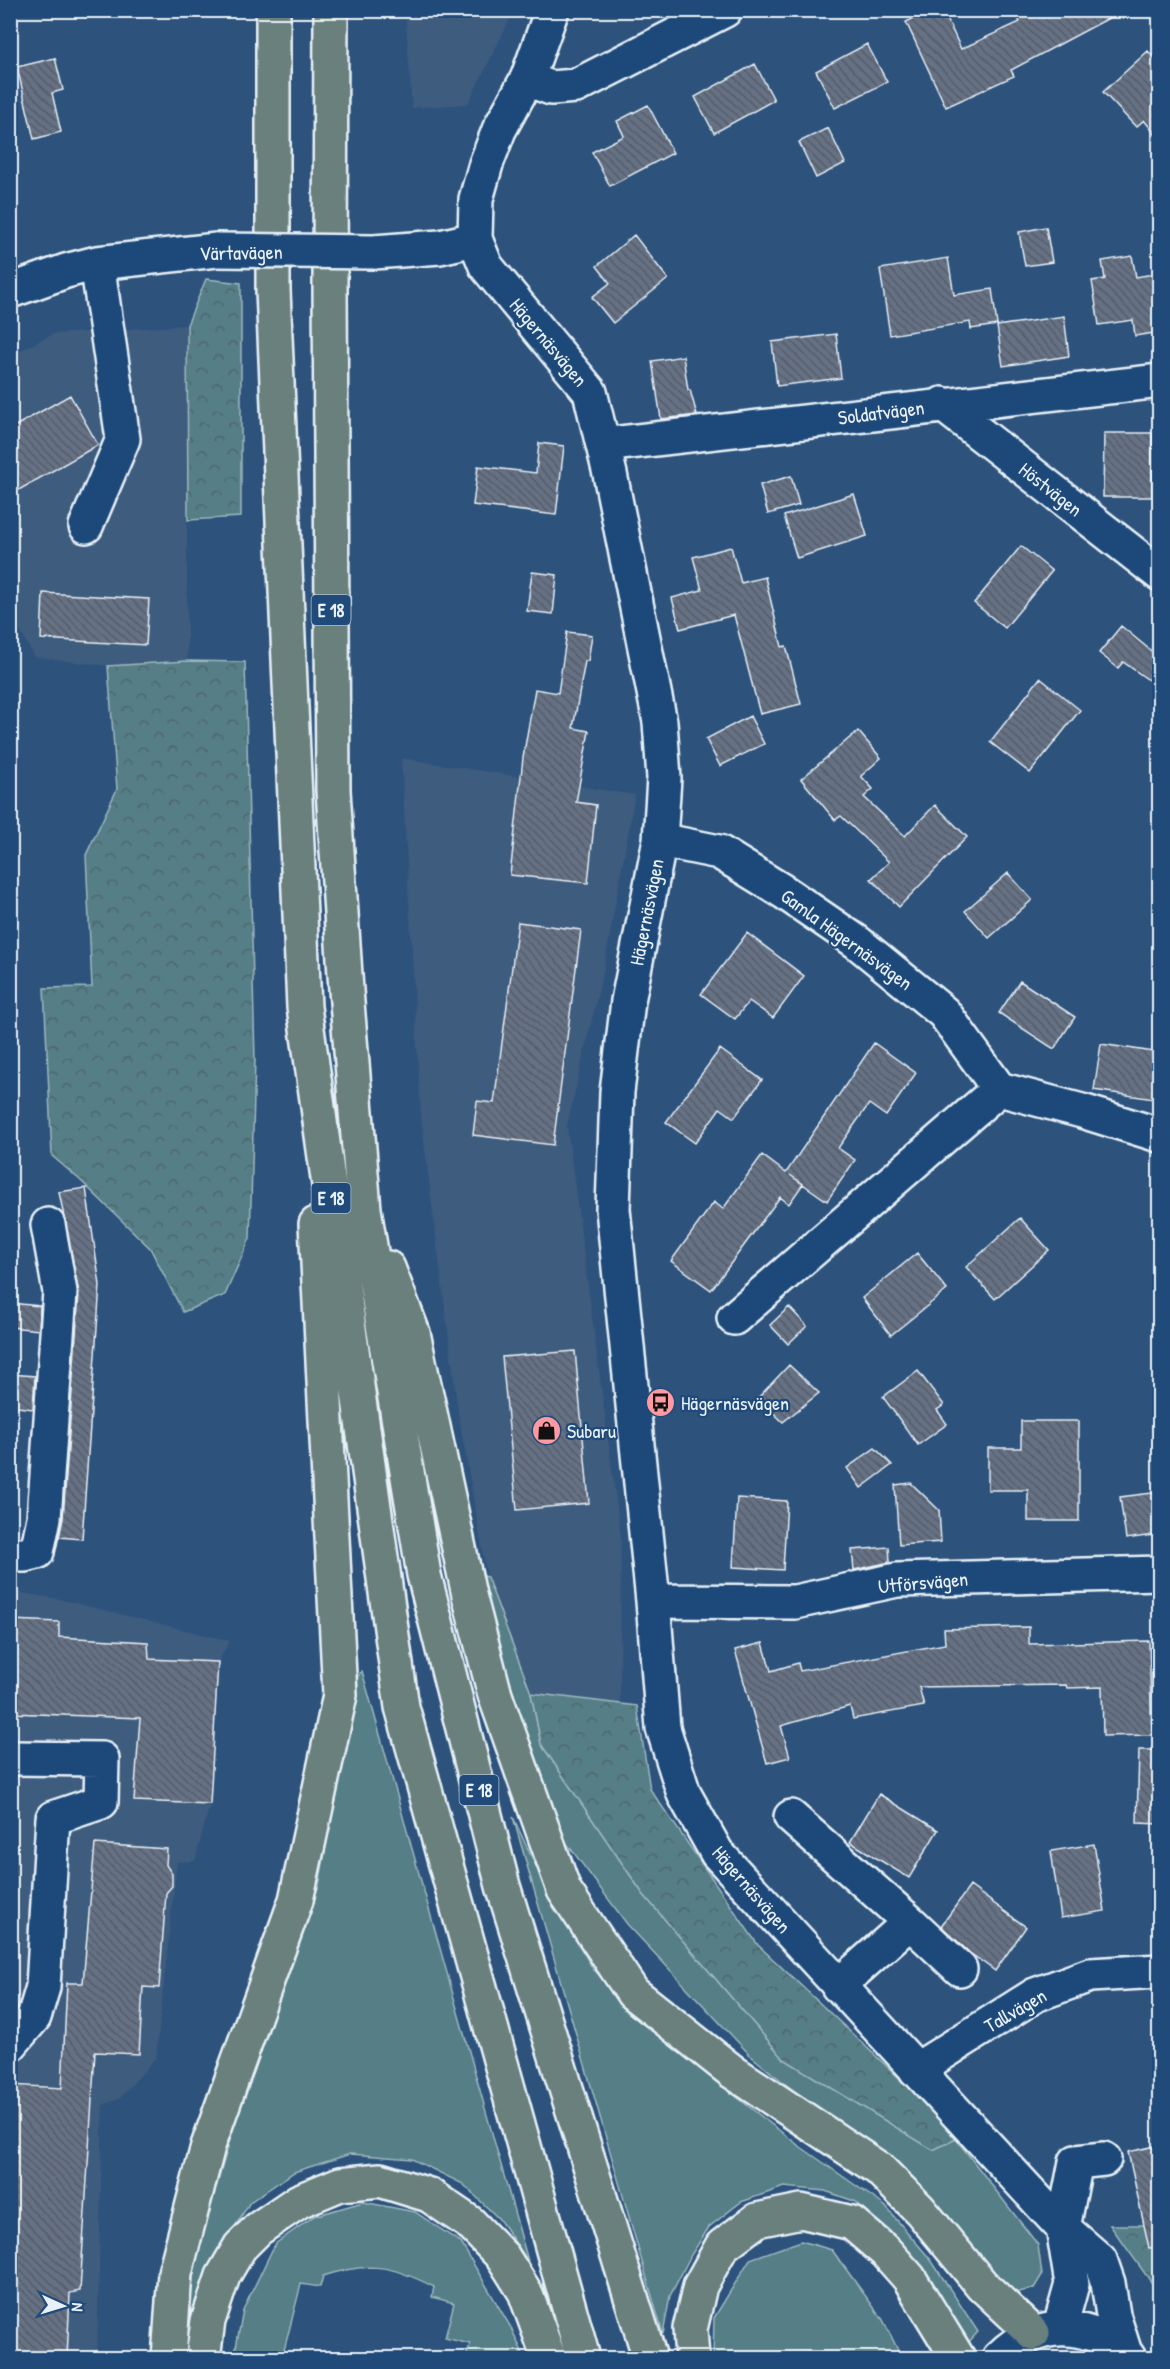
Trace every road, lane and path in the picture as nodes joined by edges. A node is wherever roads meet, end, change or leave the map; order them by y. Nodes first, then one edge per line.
1 (273, 10) edge
2 (331, 10) edge
3 (552, 10) edge
4 (725, 10) edge
5 (527, 79) junction
6 (476, 239) junction
7 (97, 263) junction
8 (10, 291) edge
9 (1160, 381) edge
10 (942, 404) junction
11 (603, 445) junction
12 (86, 526) dead end
13 (1160, 574) edge
14 (660, 840) junction
15 (304, 1007) junction
16 (999, 1089) junction
17 (1159, 1136) edge
18 (364, 1209) junction
19 (48, 1225) dead end
20 (734, 1318) dead end
21 (10, 1554) edge
22 (1160, 1573) edge
23 (652, 1600) junction
24 (10, 1758) edge
25 (791, 1817) dead end
26 (910, 1922) junction
27 (960, 1969) dead end
28 (1160, 1971) edge
29 (838, 1986) junction
30 (10, 2045) edge
31 (916, 2070) junction
32 (1104, 2159) dead end
33 (1063, 2228) junction
34 (1047, 2330) junction
35 (1126, 2354) edge
36 (169, 2358) edge
37 (203, 2358) edge
38 (549, 2358) edge
39 (583, 2358) edge
40 (650, 2358) edge
41 (692, 2358) edge
42 (958, 2358) edge
43 (999, 2358) edge

1 - 15 highway, E 18
2 - 18 highway, E 18
3 - 5 street, Hägernäsvägen
4 - 5 street
5 - 6 street, Hägernäsvägen
6 - 7 street, Värtavägen, bridge
6 - 11 street, Hägernäsvägen
7 - 8 street, Värtavägen
7 - 12 street
9 - 10 street, Soldatvägen
10 - 11 street, Soldatvägen
10 - 13 street, Höstvägen
11 - 14 street, Hägernäsvägen
14 - 16 street, Gamla Hägernäsvägen
14 - 23 street, Hägernäsvägen
15 - 36 highway
15 - 39 highway, E 18
16 - 17 street
16 - 20 street
18 - 34 highway
18 - 40 highway, E 18
19 - 21 street
22 - 23 street, Utförsvägen
23 - 29 street, Hägernäsvägen
24 - 30 street
25 - 26 street
26 - 27 street
26 - 29 street
28 - 31 street, Tallvägen
29 - 31 street, Hägernäsvägen
31 - 33 street, Hägernäsvägen
32 - 33 street
33 - 34 street
33 - 35 street, Hägernäsvägen
34 - 35 street
34 - 43 street
37 - 38 highway
41 - 42 highway

